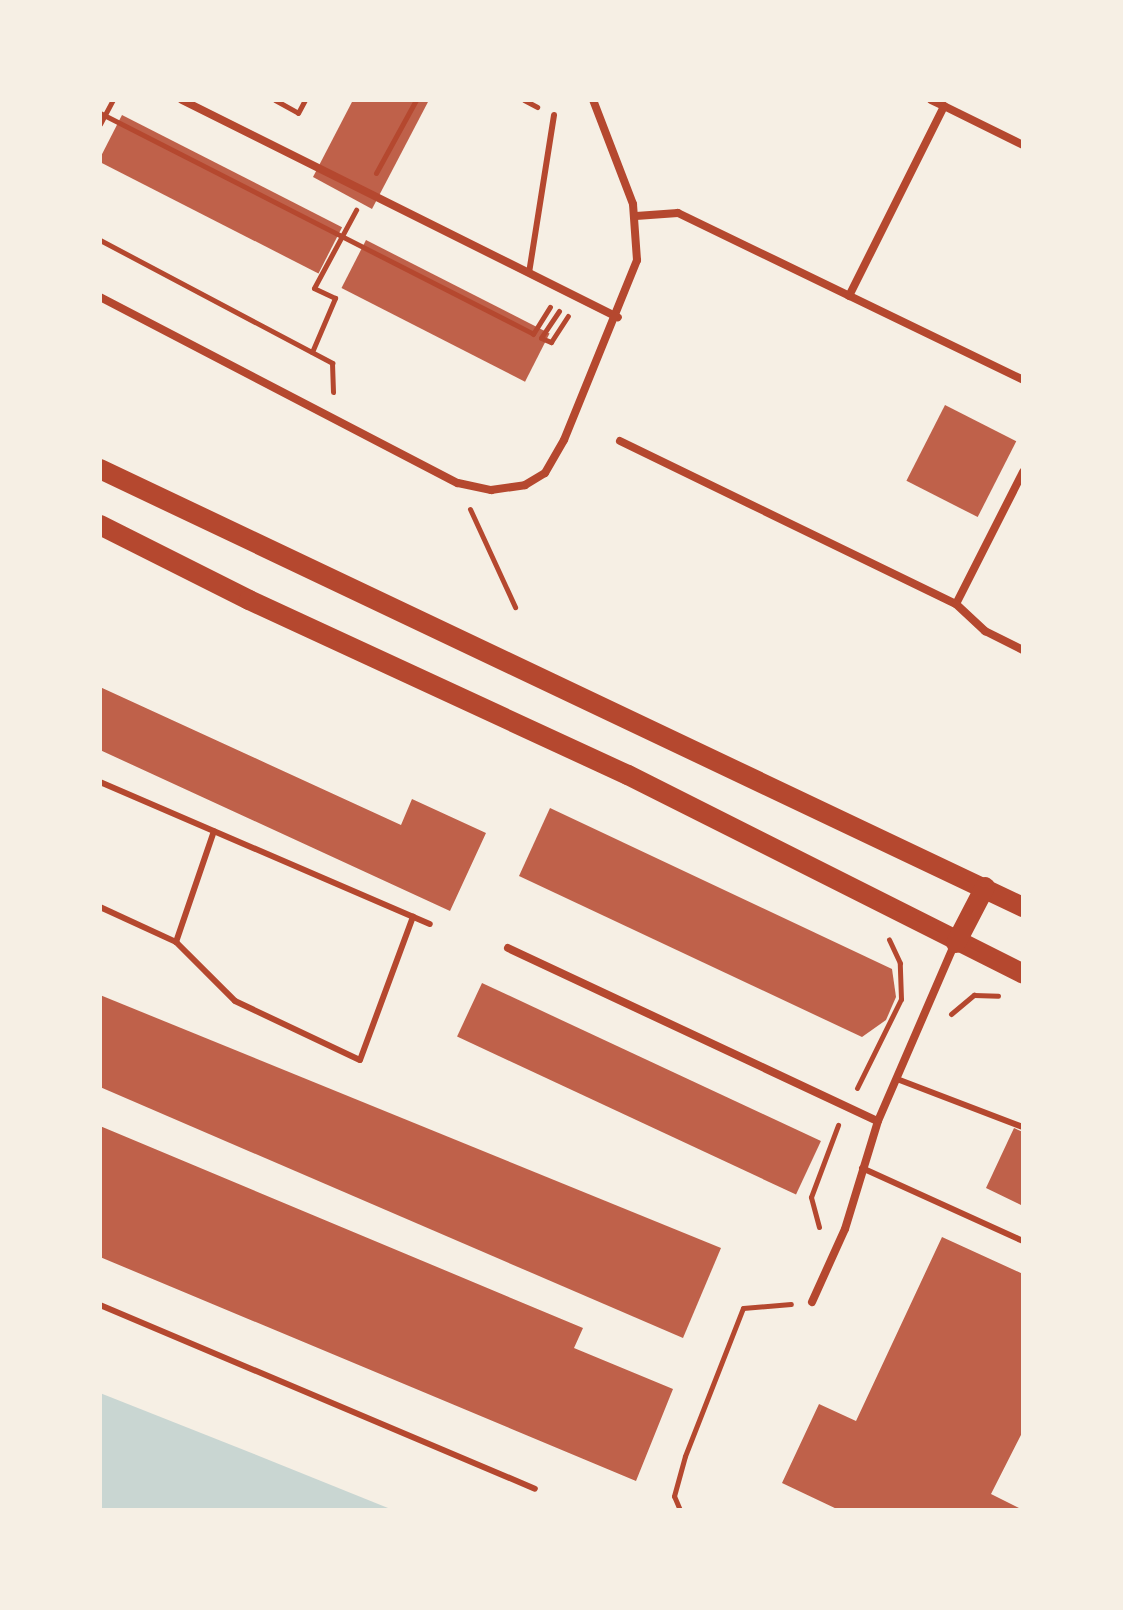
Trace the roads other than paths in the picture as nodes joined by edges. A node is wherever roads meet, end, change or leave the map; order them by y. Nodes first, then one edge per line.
1 (182, 100) edge
2 (593, 100) edge
3 (931, 100) edge
4 (944, 106) junction
5 (554, 115) dead end
6 (1023, 145) edge
7 (636, 216) junction
8 (529, 276) junction
9 (849, 296) junction
10 (100, 297) edge
11 (618, 317) junction
12 (1023, 380) edge
13 (620, 441) dead end
14 (100, 469) edge
15 (1023, 472) edge
16 (100, 525) edge
17 (956, 604) junction
18 (1023, 650) edge
19 (100, 782) edge
20 (214, 831) junction
21 (985, 887) junction
22 (100, 907) edge
23 (1023, 907) edge
24 (413, 917) junction
25 (430, 924) dead end
26 (176, 942) junction
27 (956, 943) junction
28 (508, 948) dead end
29 (1023, 974) edge
30 (897, 1079) junction
31 (878, 1121) junction
32 (1023, 1127) edge
33 (862, 1168) junction
34 (1023, 1241) edge
35 (812, 1302) road end
36 (100, 1305) edge
37 (535, 1489) dead end

1 - 8 street
2 - 7 street
3 - 4 street
4 - 6 street
4 - 9 street
5 - 8 lane
7 - 9 street
7 - 11 street
8 - 11 street
9 - 12 street
10 - 11 street
13 - 17 street
14 - 21 main road
15 - 17 street
16 - 27 main road
17 - 18 street
19 - 20 lane
20 - 24 lane
20 - 26 lane
21 - 23 main road
21 - 27 main road
22 - 26 lane
24 - 25 lane
24 - 26 lane
27 - 29 main road
27 - 30 street
28 - 31 street
30 - 31 street
30 - 32 lane
31 - 33 street
33 - 34 lane
33 - 35 street
36 - 37 lane

